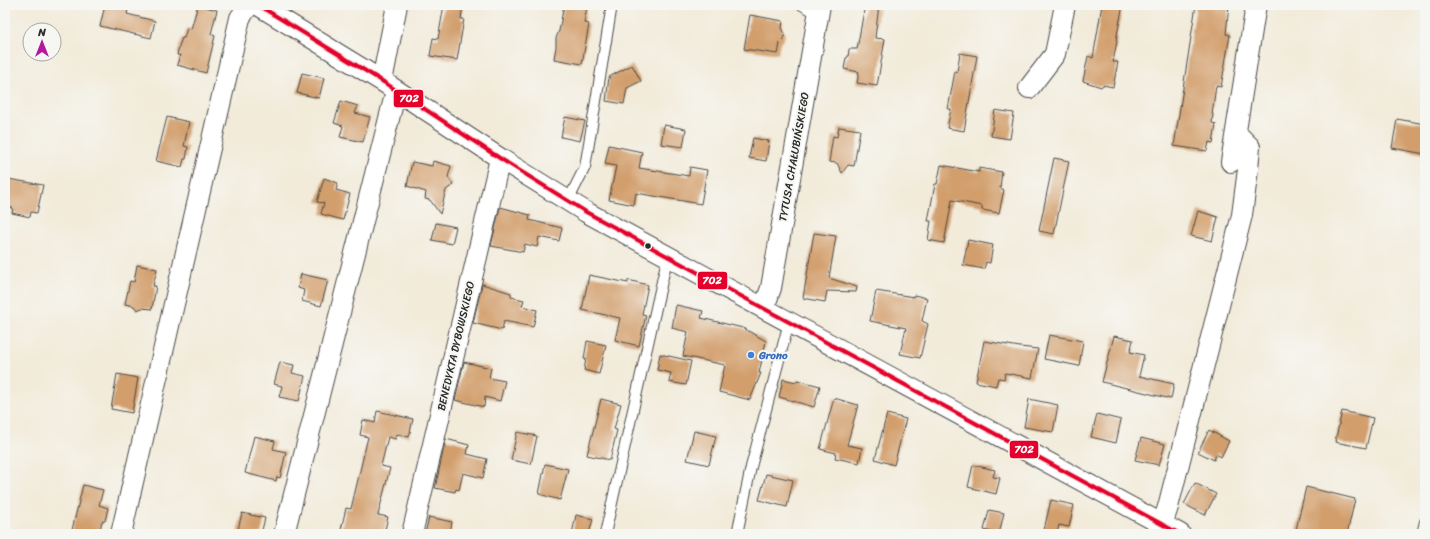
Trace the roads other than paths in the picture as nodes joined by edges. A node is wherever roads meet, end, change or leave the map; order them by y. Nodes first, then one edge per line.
1 (249, 5) edge
2 (258, 5) edge
3 (397, 5) edge
4 (612, 5) edge
5 (1065, 5) edge
6 (1256, 5) edge
7 (813, 8) edge
8 (389, 86) junction
9 (1029, 88) dead end
10 (1236, 133) junction
11 (501, 159) junction
12 (1231, 162) dead end
13 (568, 201) junction
14 (669, 257) junction
15 (764, 308) junction
16 (789, 322) junction
17 (1425, 522) edge
18 (1162, 525) junction
19 (121, 534) edge
20 (284, 534) edge
21 (412, 534) edge
22 (605, 534) edge
23 (737, 534) edge
24 (1180, 534) edge
25 (1422, 534) edge

1 - 19 street
2 - 8 street
3 - 8 street
4 - 13 lane
5 - 9 street
6 - 10 street
7 - 15 street, TYTUSA CHAŁUBIŃSKIEGO
8 - 11 street
8 - 20 street
10 - 12 street
10 - 18 street
11 - 13 street
11 - 21 street, BENEDYKTA DYBOWSKIEGO
13 - 14 street
14 - 15 street
14 - 22 lane
15 - 16 street
16 - 18 street
16 - 23 lane
17 - 25 lane
18 - 24 street

